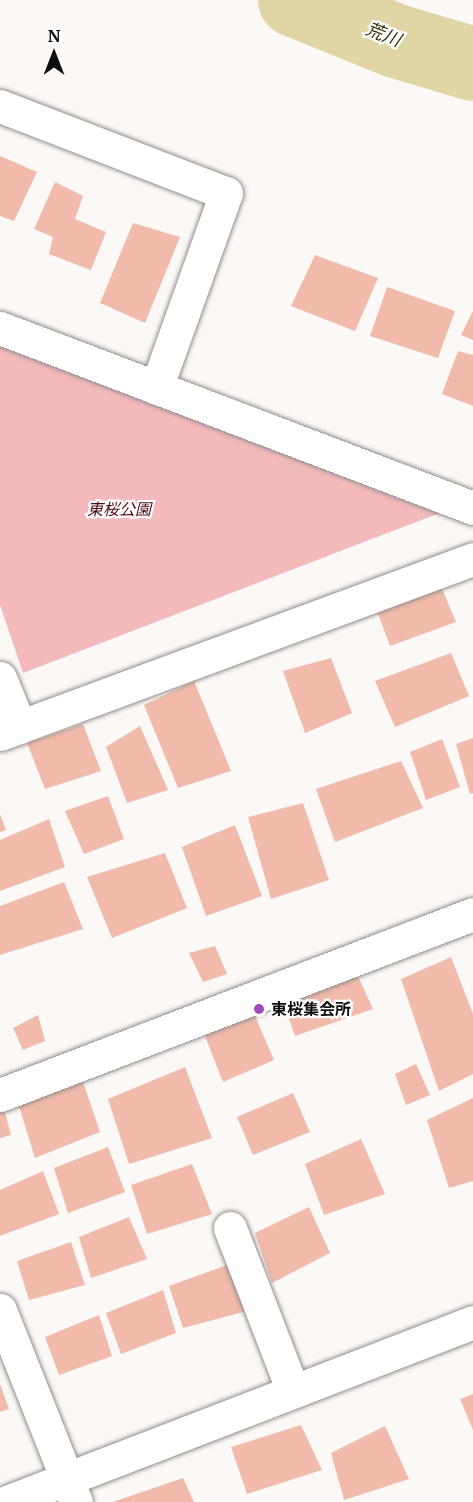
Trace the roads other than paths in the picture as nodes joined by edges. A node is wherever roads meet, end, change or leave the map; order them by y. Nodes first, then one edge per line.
1 (0, 106) edge
2 (0, 328) edge
3 (156, 388) junction
4 (473, 508) edge
5 (473, 559) edge
6 (0, 678) edge
7 (10, 730) edge
8 (473, 914) edge
9 (0, 1095) edge
10 (230, 1228) dead end
11 (0, 1310) edge
12 (473, 1322) edge
13 (293, 1391) junction
14 (71, 1491) edge
15 (7, 1502) edge

1 - 3 street
2 - 3 street
3 - 4 street
5 - 7 street
6 - 7 street
8 - 9 street
10 - 13 street
11 - 14 street
12 - 13 street
13 - 14 street
14 - 15 street

